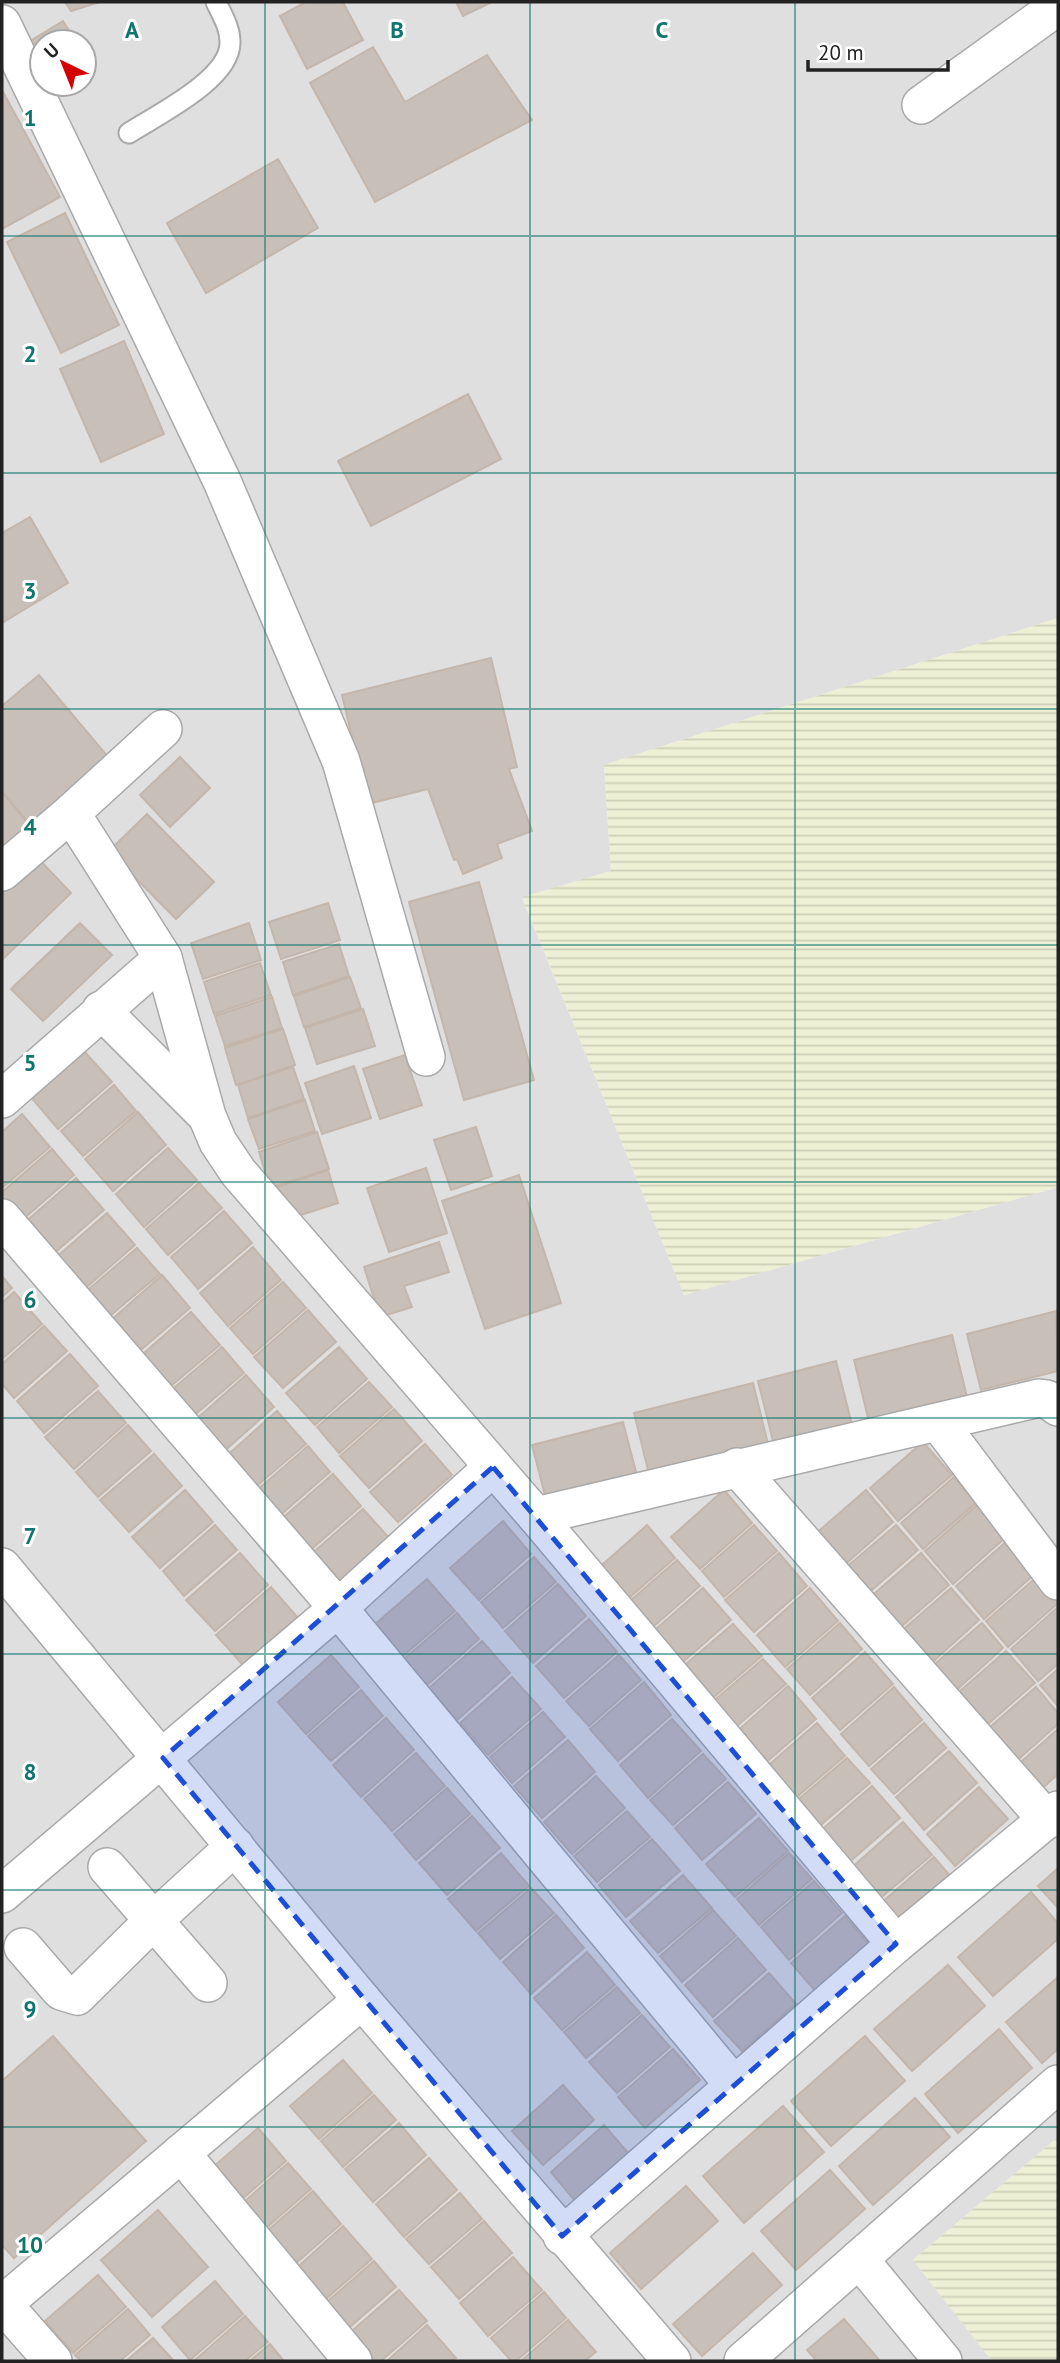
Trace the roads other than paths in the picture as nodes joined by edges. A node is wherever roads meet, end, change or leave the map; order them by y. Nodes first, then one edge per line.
1 (216, 2) edge
2 (1058, 6) edge
3 (2, 24) edge
4 (920, 105) dead end
5 (129, 133) dead end
6 (163, 729) dead end
7 (71, 813) junction
8 (2, 872) edge
9 (163, 958) junction
10 (101, 1010) junction
11 (426, 1057) dead end
12 (2, 1099) edge
13 (207, 1116) junction
14 (2, 1218) edge
15 (1058, 1407) edge
16 (939, 1423) junction
17 (737, 1467) junction
18 (493, 1468) junction
19 (536, 1516) junction
20 (2, 1567) edge
21 (1058, 1581) edge
22 (338, 1608) junction
23 (163, 1758) junction
24 (1052, 1815) edge
25 (235, 1846) junction
26 (107, 1867) dead end
27 (2, 1894) edge
28 (154, 1920) junction
29 (895, 1944) junction
30 (23, 1947) dead end
31 (208, 1983) dead end
32 (362, 2000) junction
33 (733, 2084) junction
34 (1058, 2084) edge
35 (181, 2153) junction
36 (562, 2235) junction
37 (859, 2259) junction
38 (2, 2304) edge
39 (53, 2361) edge
40 (353, 2361) edge
41 (672, 2361) edge
42 (743, 2361) edge
43 (943, 2361) edge

1 - 5 lane
2 - 4 street
3 - 11 street
6 - 7 street
7 - 8 street
7 - 9 street
9 - 10 street
9 - 13 street
10 - 12 street
10 - 13 street
13 - 18 street
14 - 22 street
15 - 16 street
16 - 17 street
16 - 21 street
17 - 19 street
17 - 24 street
18 - 19 street
18 - 22 street
19 - 29 street
20 - 23 street
22 - 23 street
22 - 33 street
23 - 25 street
23 - 27 street
24 - 29 street
25 - 28 street
25 - 32 street
26 - 28 street
28 - 30 street
28 - 31 street
29 - 33 street
32 - 35 street
32 - 36 street
33 - 36 street
34 - 37 street
35 - 38 street
35 - 40 street
36 - 41 street
37 - 42 street
37 - 43 street
38 - 39 street

